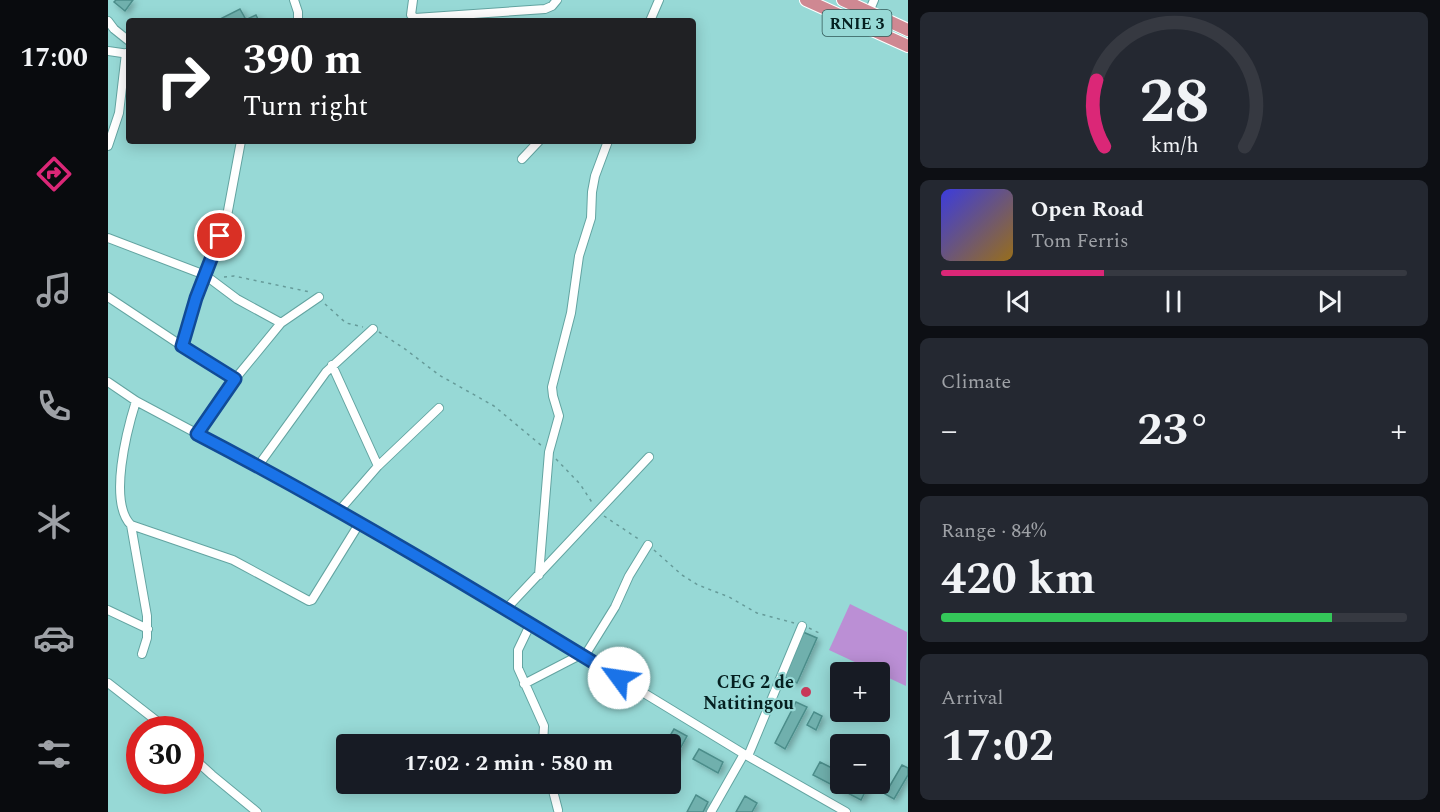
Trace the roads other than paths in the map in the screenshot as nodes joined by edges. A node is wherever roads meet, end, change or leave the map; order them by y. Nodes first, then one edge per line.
1 (294, 0) edge
2 (413, 0) edge
3 (557, 0) edge
4 (659, 0) edge
5 (806, 0) edge
6 (843, 0) edge
7 (872, 6) edge
8 (298, 18) edge
9 (652, 18) edge
10 (108, 21) edge
11 (908, 30) edge
12 (126, 39) edge
13 (908, 46) edge
14 (108, 51) edge
15 (126, 54) edge
16 (126, 61) edge
17 (240, 144) edge
18 (536, 144) edge
19 (607, 144) edge
20 (108, 146) edge
21 (522, 159) dead end
22 (108, 237) edge
23 (205, 275) junction
24 (108, 297) edge
25 (319, 297) road end
26 (280, 323) junction
27 (373, 329) road end
28 (182, 346) junction
29 (332, 365) junction
30 (235, 379) junction
31 (108, 382) edge
32 (136, 401) junction
33 (439, 408) dead end
34 (197, 434) junction
35 (649, 458) dead end
36 (258, 466) junction
37 (378, 466) junction
38 (338, 513) junction
39 (359, 524) junction
40 (131, 525) junction
41 (648, 545) road end
42 (539, 575) junction
43 (506, 609) junction
44 (108, 610) edge
45 (530, 625) junction
46 (802, 626) road end
47 (148, 629) junction
48 (142, 654) dead end
49 (582, 656) junction
50 (108, 683) edge
51 (524, 684) junction
52 (150, 716) edge
53 (544, 734) edge
54 (746, 755) junction
55 (204, 768) edge
56 (554, 794) edge
57 (558, 810) dead end
58 (257, 812) edge
59 (711, 812) edge
60 (846, 812) edge

1 - 8 street
2 - 3 street
4 - 9 street
5 - 13 highway, RNIE 3
6 - 7 highway, RNIE 3
7 - 11 highway, RNIE 3
10 - 12 street
14 - 15 street
16 - 20 street
17 - 23 street
18 - 21 street
19 - 42 street
22 - 23 street
23 - 26 street
23 - 28 street
24 - 28 street
25 - 26 street
26 - 30 street
27 - 29 street
28 - 30 street
29 - 36 street
29 - 37 street
30 - 34 street
31 - 32 street
32 - 34 street
32 - 40 street
33 - 37 street
34 - 36 street
35 - 42 street
36 - 38 street
37 - 38 street
38 - 39 street
39 - 40 street
39 - 43 street
40 - 47 street
41 - 49 street
42 - 43 street
43 - 45 street
44 - 47 street
45 - 49 street
45 - 51 street
46 - 54 street
47 - 48 street
49 - 51 street
49 - 54 street
50 - 52 street
51 - 53 street
54 - 59 street
54 - 60 street
55 - 58 street
56 - 57 street

